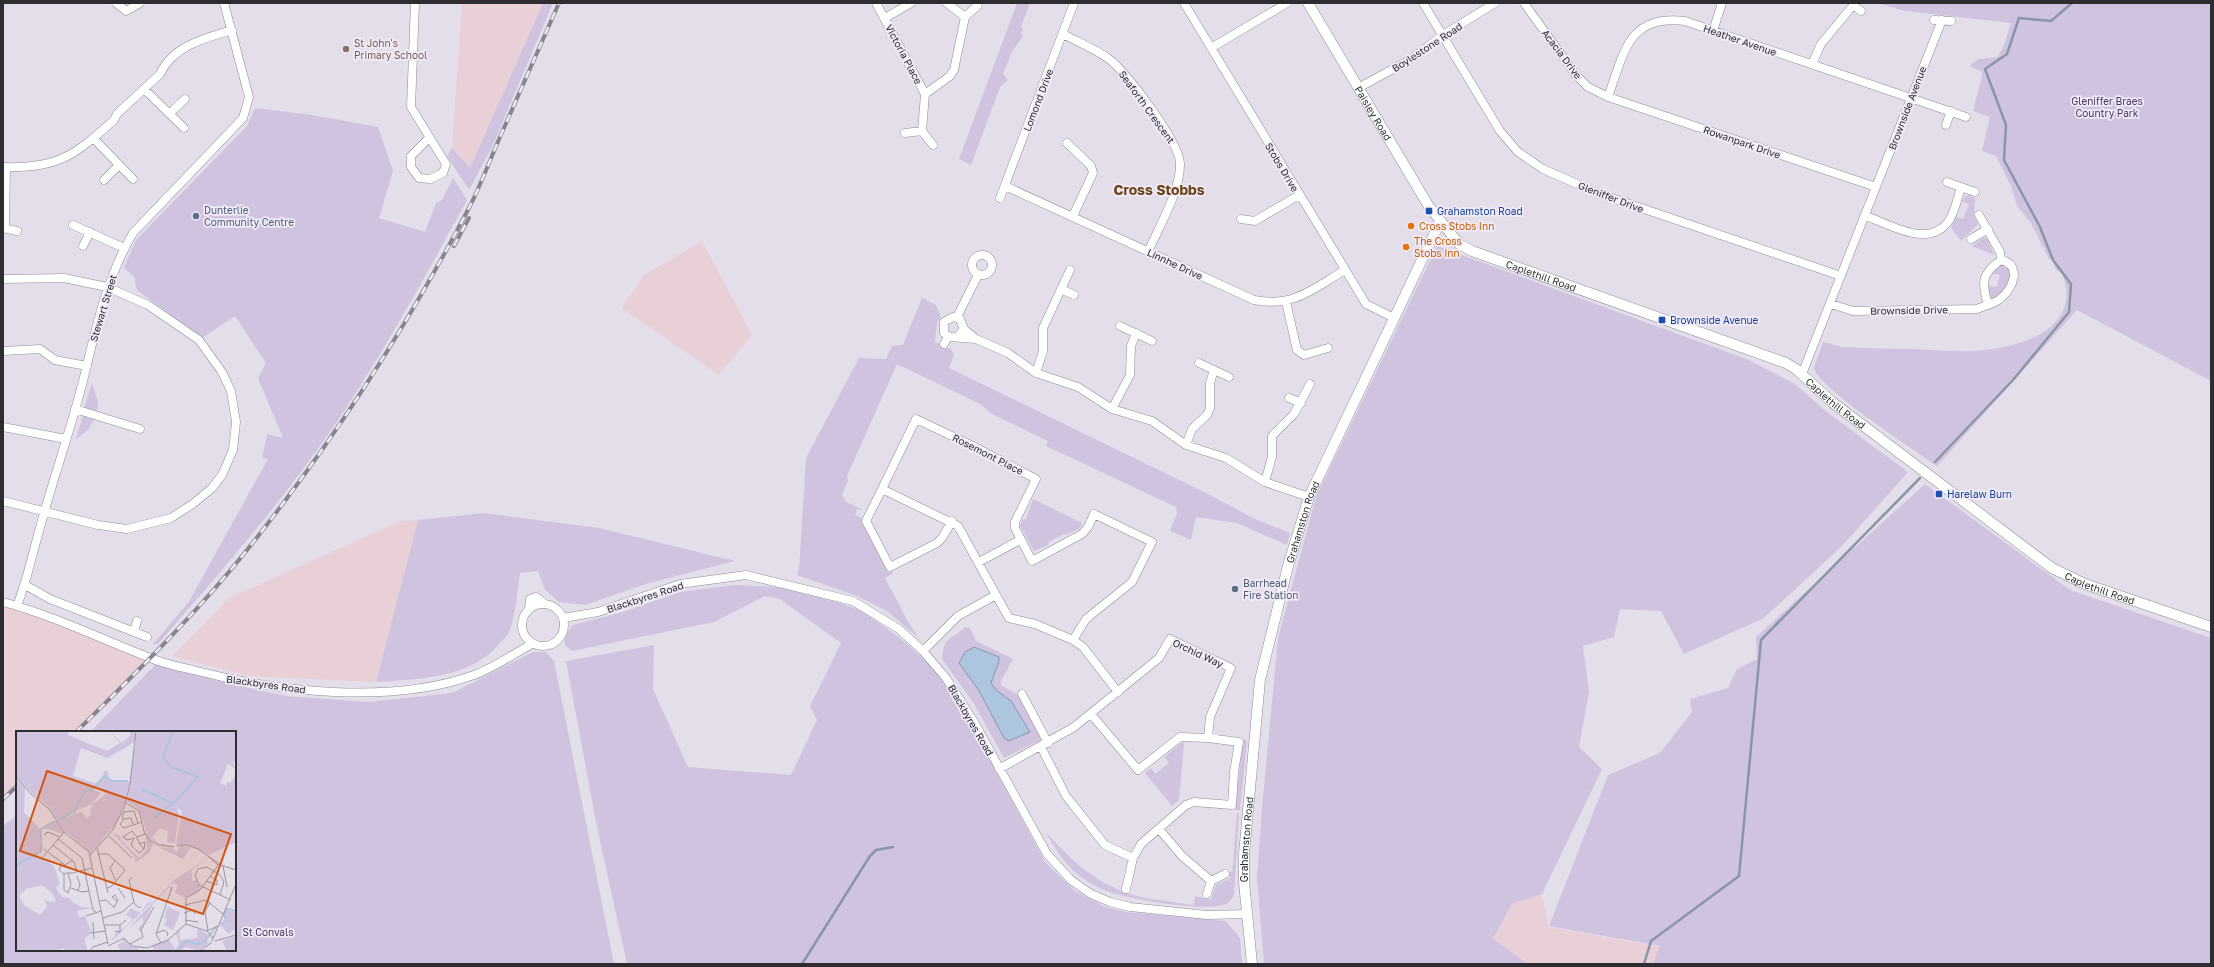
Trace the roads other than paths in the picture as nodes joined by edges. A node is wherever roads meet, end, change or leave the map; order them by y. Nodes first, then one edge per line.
1 (116, 3) edge
2 (140, 3) edge
3 (224, 3) edge
4 (415, 3) edge
5 (876, 3) edge
6 (911, 3) edge
7 (947, 3) edge
8 (1074, 3) edge
9 (1184, 3) edge
10 (1287, 3) edge
11 (1308, 3) edge
12 (1423, 3) edge
13 (1495, 3) edge
14 (1524, 3) edge
15 (1722, 3) edge
16 (1854, 4) edge
17 (977, 6) dead end
18 (1861, 11) dead end
19 (885, 18) junction
20 (965, 18) junction
21 (1951, 21) dead end
22 (232, 30) junction
23 (1713, 31) junction
24 (1063, 34) junction
25 (1443, 34) junction
26 (1211, 48) junction
27 (1812, 64) junction
28 (1358, 88) junction
29 (144, 89) junction
30 (925, 94) junction
31 (1608, 97) junction
32 (1911, 98) junction
33 (185, 99) dead end
34 (1951, 111) junction
35 (170, 113) junction
36 (1966, 116) dead end
37 (1946, 125) dead end
38 (184, 128) dead end
39 (922, 131) junction
40 (905, 133) dead end
41 (429, 138) junction
42 (94, 139) junction
43 (1068, 143) dead end
44 (933, 145) dead end
45 (119, 165) junction
46 (5, 167) edge
47 (133, 179) dead end
48 (104, 180) dead end
49 (1947, 182) dead end
50 (1005, 186) junction
51 (1876, 187) junction
52 (1961, 187) junction
53 (1975, 192) dead end
54 (1299, 195) junction
55 (1000, 198) dead end
56 (1979, 215) dead end
57 (1073, 216) junction
58 (1866, 216) junction
59 (1241, 219) dead end
60 (1440, 222) junction
61 (73, 225) dead end
62 (4, 227) edge
63 (1988, 229) junction
64 (17, 231) dead end
65 (90, 232) junction
66 (1971, 239) dead end
67 (83, 246) dead end
68 (124, 248) junction
69 (1148, 252) junction
70 (2001, 260) junction
71 (1070, 270) dead end
72 (1345, 270) junction
73 (978, 275) dead end
74 (1841, 276) junction
75 (3, 279) edge
76 (107, 287) junction
77 (1061, 289) junction
78 (1074, 295) dead end
79 (1286, 302) junction
80 (1831, 304) junction
81 (1988, 304) junction
82 (957, 317) junction
83 (1394, 318) junction
84 (1120, 326) dead end
85 (964, 329) junction
86 (1136, 333) junction
87 (957, 337) junction
88 (976, 339) junction
89 (1152, 341) dead end
90 (1328, 348) dead end
91 (3, 352) edge
92 (1199, 363) dead end
93 (87, 366) junction
94 (1214, 370) junction
95 (1036, 373) junction
96 (1802, 374) junction
97 (1229, 377) dead end
98 (1310, 384) dead end
99 (1289, 398) dead end
100 (1301, 403) junction
101 (75, 409) junction
102 (1112, 409) junction
103 (3, 427) edge
104 (140, 429) dead end
105 (66, 439) junction
106 (1186, 445) junction
107 (1265, 482) junction
108 (882, 489) junction
109 (1309, 496) junction
110 (3, 501) edge
111 (44, 512) junction
112 (952, 521) junction
113 (1020, 540) junction
114 (979, 562) junction
115 (25, 585) junction
116 (996, 595) junction
117 (3, 602) edge
118 (17, 606) junction
119 (563, 618) junction
120 (137, 621) dead end
121 (2211, 627) edge
122 (134, 632) junction
123 (147, 637) dead end
124 (1073, 640) junction
125 (532, 644) junction
126 (924, 651) junction
127 (1118, 692) junction
128 (1022, 694) dead end
129 (1091, 714) junction
130 (1208, 738) junction
131 (1044, 745) junction
132 (999, 769) junction
133 (1159, 829) junction
134 (1133, 858) junction
135 (1225, 874) dead end
136 (1211, 881) junction
137 (1126, 889) dead end
138 (1207, 894) dead end
139 (1247, 914) junction
140 (1252, 964) edge

1 - 2 street
3 - 22 street, Stewart Street
4 - 41 street
5 - 19 street, Victoria Place
6 - 19 street
7 - 20 street
8 - 24 street, Lomond Drive
9 - 26 street, Stobs Drive
10 - 26 street
11 - 28 main road, Paisley Road
12 - 25 street, Gleniffer Drive
13 - 25 street, Boylestone Road
14 - 31 street, Acacia Drive
15 - 23 street
16 - 18 street
16 - 27 street
17 - 20 street
19 - 30 street, Victoria Place
20 - 30 street
21 - 32 street, Brownside Avenue
22 - 29 street
22 - 68 street, Stewart Street
23 - 27 street, Heather Avenue
23 - 31 street, Heather Avenue
24 - 50 street, Lomond Drive
24 - 69 street, Seaforth Crescent
25 - 28 street, Boylestone Road
25 - 74 street, Gleniffer Drive
26 - 54 street, Stobs Drive
27 - 32 street, Heather Avenue
28 - 60 main road, Paisley Road
29 - 35 street
29 - 42 street
30 - 39 street, Victoria Place
31 - 51 street, Rowanpark Drive
32 - 34 street, Heather Avenue
32 - 51 street, Brownside Avenue
33 - 35 street
34 - 36 street, Heather Avenue
34 - 37 street
35 - 38 street
39 - 40 street
39 - 44 street
41 - 41 street
42 - 45 street
42 - 46 street
43 - 57 street
45 - 47 street
45 - 48 street
46 - 62 street
49 - 52 street
50 - 55 street, Lomond Drive
50 - 57 street, Linnhe Drive
51 - 58 street, Brownside Avenue
52 - 53 street
52 - 58 street
54 - 59 street
54 - 72 street, Stobs Drive
56 - 63 street, Brownside Drive
57 - 69 street, Linnhe Drive
58 - 74 street, Brownside Avenue
60 - 83 main road, Grahamston Road
60 - 96 main road, Caplethill Road
61 - 65 street
62 - 64 street
63 - 66 street
63 - 70 street, Brownside Drive
65 - 67 street
65 - 68 street
68 - 76 street, Stewart Street
69 - 79 street, Linnhe Drive
70 - 81 street
70 - 81 street, Brownside Drive
71 - 77 street
72 - 79 street, Linnhe Drive
72 - 83 street, Stobs Drive
73 - 82 street
74 - 80 street, Brownside Avenue
75 - 76 street
76 - 93 street, Stewart Street
76 - 111 street
77 - 78 street
77 - 95 street
79 - 90 street
80 - 81 street, Brownside Drive
80 - 96 street, Brownside Avenue
82 - 85 street
82 - 87 street
83 - 109 main road, Grahamston Road
84 - 86 street
85 - 87 street
85 - 88 street
86 - 89 street
86 - 102 street
87 - 88 street
88 - 95 street
91 - 93 street
92 - 94 street
93 - 101 street, Stewart Street
94 - 97 street
94 - 106 street
95 - 102 street
96 - 121 main road, Caplethill Road
98 - 100 street
99 - 100 street
100 - 107 street
101 - 104 street
101 - 105 street, Stewart Street
102 - 106 street
103 - 105 street
105 - 111 street, Stewart Street
106 - 107 street
107 - 109 street
108 - 112 street
108 - 112 street
108 - 113 street, Rosemont Place
109 - 139 main road, Grahamston Road
110 - 111 street
111 - 115 street, Stewart Street
112 - 114 street
113 - 114 street
113 - 124 street, Rosemont Place
114 - 116 street
115 - 118 street, Stewart Street
115 - 122 street
116 - 124 street
116 - 126 street
117 - 118 street, Blackbyres Road
118 - 125 street, Blackbyres Road
119 - 125 street
119 - 125 street
119 - 126 street, Blackbyres Road
120 - 122 street
122 - 123 street
124 - 127 street
126 - 132 street, Blackbyres Road
127 - 129 street, Orchid Way
127 - 130 street, Orchid Way
128 - 131 street
129 - 130 street
129 - 131 street, Orchid Way
130 - 133 street
131 - 132 street, Orchid Way
131 - 134 street
132 - 139 street, Blackbyres Road
133 - 134 street
133 - 136 street
134 - 137 street
135 - 136 street
136 - 138 street
139 - 140 main road, Grahamston Road

